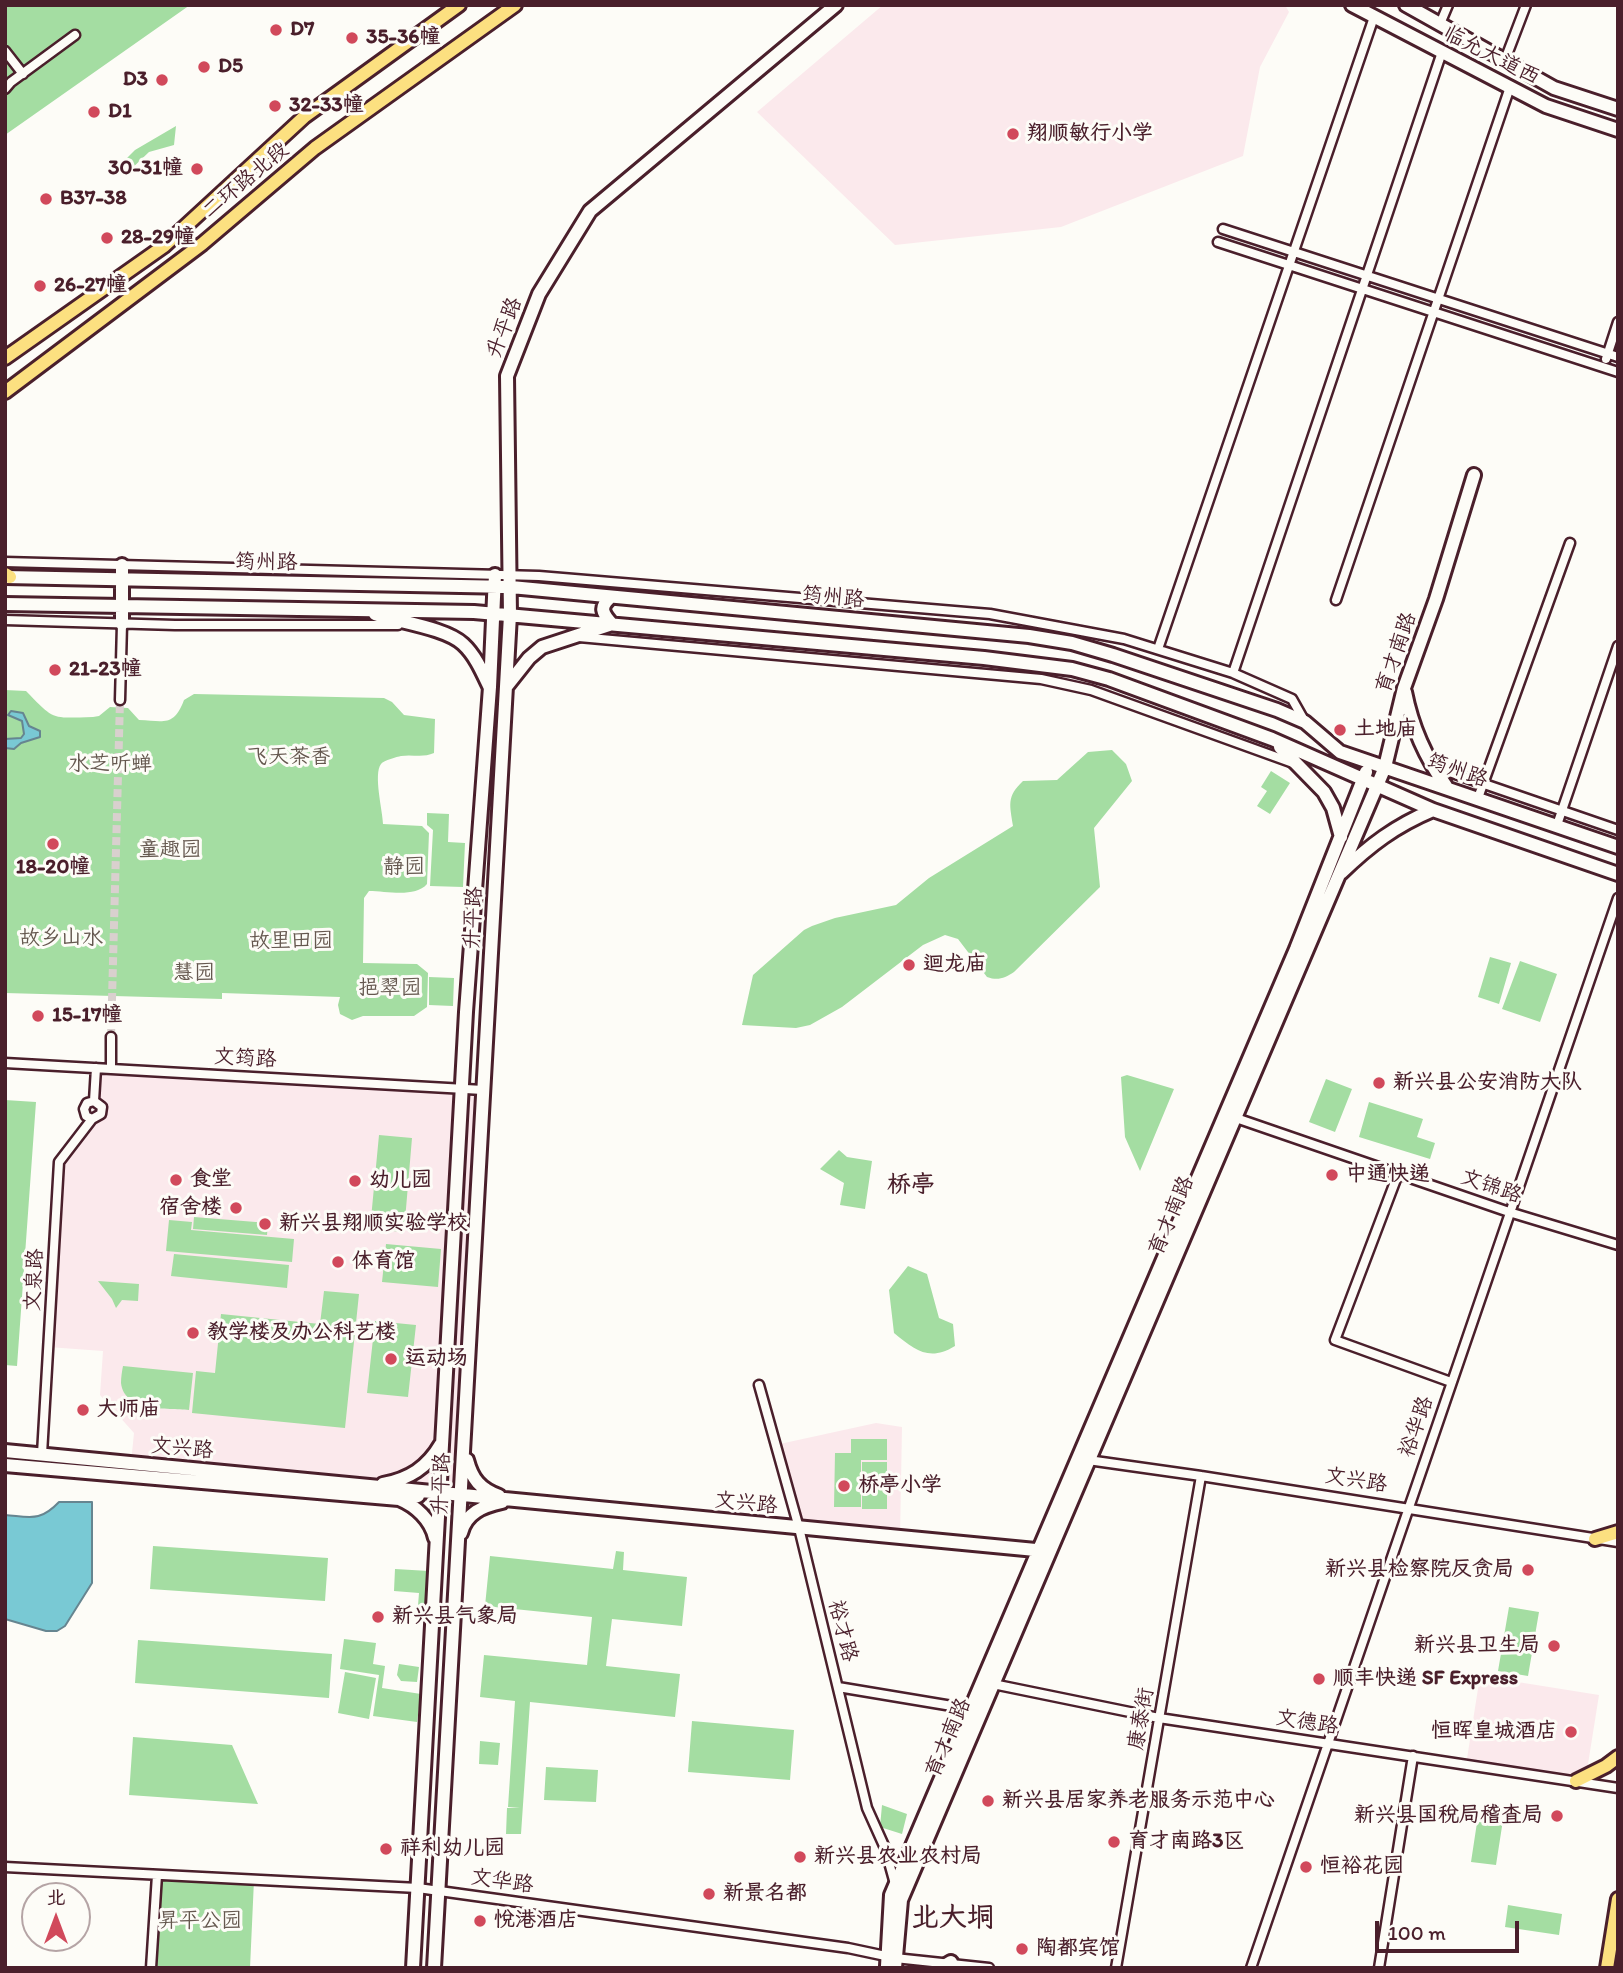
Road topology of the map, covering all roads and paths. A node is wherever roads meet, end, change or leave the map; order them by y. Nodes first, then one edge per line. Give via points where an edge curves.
1 (459, 5) edge
2 (515, 5) edge
3 (836, 5) edge
4 (1352, 5) edge
5 (1406, 5) edge
6 (1448, 5) edge
7 (1526, 5) edge
8 (1374, 16) junction
9 (1440, 24) junction
10 (75, 35) dead end
11 (5, 51) edge
12 (1442, 52) junction
13 (1505, 60) junction
14 (23, 74) junction
15 (1510, 87) junction
16 (5, 89) edge
17 (1618, 109) edge
18 (1618, 130) edge
19 (1223, 229) dead end
20 (1218, 242) dead end
21 (1294, 252) junction
22 (1289, 265) junction
23 (1367, 276) junction
24 (1362, 289) junction
25 (1438, 299) junction
26 (1434, 312) junction
27 (66, 316) junction
28 (1618, 322) edge
29 (83, 335) junction
30 (1608, 354) junction
31 (1618, 357) edge
32 (5, 358) edge
33 (1604, 367) junction
34 (1617, 369) edge
35 (5, 392) edge
36 (1474, 475) dead end
37 (1570, 543) dead end
38 (5, 562) edge
39 (122, 565) junction
40 (7, 576) edge
41 (122, 579) junction
42 (495, 581) junction
43 (511, 581) junction
44 (611, 597) junction
45 (1336, 600) dead end
46 (5, 604) edge
47 (121, 607) junction
48 (362, 610) junction
49 (494, 614) junction
50 (510, 615) junction
51 (5, 620) edge
52 (121, 624) junction
53 (612, 624) junction
54 (408, 625) junction
55 (576, 636) junction
56 (1618, 646) edge
57 (1158, 649) junction
58 (1233, 673) junction
59 (490, 687) junction
60 (506, 688) junction
61 (1404, 688) junction
62 (120, 701) tunnel mouth
63 (1306, 722) junction
64 (1272, 739) junction
65 (1370, 762) junction
66 (1431, 765) junction
67 (1300, 766) junction
68 (1385, 767) junction
69 (1363, 779) junction
70 (1483, 783) junction
71 (1377, 786) junction
72 (1447, 787) junction
73 (1478, 798) junction
74 (1433, 810) junction
75 (1562, 811) junction
76 (1556, 825) junction
77 (1618, 830) edge
78 (1341, 837) junction
79 (1618, 847) edge
80 (1618, 874) edge
81 (1336, 878) junction
82 (1618, 898) edge
83 (111, 1037) tunnel mouth
84 (5, 1063) edge
85 (96, 1068) junction
86 (111, 1068) junction
87 (462, 1088) junction
88 (483, 1090) junction
89 (93, 1101) junction
90 (1236, 1118) junction
91 (93, 1119) junction
92 (1398, 1174) junction
93 (1509, 1212) junction
94 (1618, 1245) edge
95 (1451, 1382) junction
96 (759, 1385) dead end
97 (442, 1441) junction
98 (463, 1447) junction
99 (5, 1451) edge
100 (42, 1454) junction
101 (1088, 1461) junction
102 (5, 1465) edge
103 (143, 1471) junction
104 (1201, 1476) junction
105 (370, 1486) junction
106 (440, 1493) junction
107 (460, 1495) junction
108 (399, 1499) junction
109 (509, 1500) junction
110 (1407, 1509) junction
111 (799, 1528) junction
112 (1618, 1532) edge
113 (1595, 1539) junction
114 (1618, 1542) edge
115 (437, 1543) junction
116 (457, 1549) junction
117 (1044, 1551) junction
118 (993, 1684) junction
119 (838, 1687) junction
120 (970, 1709) junction
121 (1159, 1718) junction
122 (1327, 1743) junction
123 (1413, 1756) junction
124 (1618, 1757) edge
125 (1576, 1781) junction
126 (1618, 1788) edge
127 (5, 1867) edge
128 (157, 1875) junction
129 (895, 1884) junction
130 (418, 1888) junction
131 (438, 1891) junction
132 (1618, 1899) edge
133 (891, 1963) edge
134 (946, 1965) edge
135 (151, 1968) edge
136 (413, 1968) edge
137 (434, 1968) edge
138 (989, 1968) edge
139 (1116, 1968) edge
140 (1251, 1968) edge
141 (1379, 1968) edge
142 (1607, 1968) edge

1 - 27 main road, 二环路北段 via 304,117 164,246
2 - 29 main road, 二环路北段 via 315,148 202,244
3 - 43 street, 升平路 via 590,211 539,294 507,376
4 - 8 street, 临允大道西
5 - 9 street, 临允大道西
6 - 9 street
7 - 13 street
8 - 12 street, 临允大道西
8 - 21 street
9 - 13 street, 临允大道西
10 - 14 street
11 - 14 street
12 - 15 street, 临允大道西
12 - 23 street
13 - 17 street, 临允大道西 via 1555,88
14 - 16 street
15 - 18 street, 临允大道西 via 1546,106
15 - 25 street
19 - 21 street
20 - 22 street
21 - 22 street
21 - 23 street
22 - 24 street
22 - 57 street
23 - 24 street
23 - 25 street
24 - 26 street
24 - 58 street
25 - 26 street
25 - 30 street
26 - 33 street
26 - 45 street
27 - 29 main road
27 - 32 main road, 二环路北段
28 - 30 street
29 - 35 main road, 二环路北段
30 - 31 street
30 - 33 street
33 - 34 street
36 - 61 street, 育才南路
37 - 70 street
38 - 39 street
39 - 41 street
39 - 42 street
40 - 41 street, 筠州路
41 - 42 street, 筠州路
41 - 47 street
42 - 43 street, 筠州路
42 - 49 street, 升平路
43 - 44 street, 筠州路
43 - 50 street, 升平路
43 - 57 street via 605,581 990,614
44 - 53 street via 602,608
44 - 63 street, 筠州路 via 1072,643
46 - 47 street, 筠州路
47 - 48 street, 筠州路
47 - 52 street
48 - 49 street, 筠州路
48 - 54 street
49 - 50 street, 筠州路
49 - 59 street, 升平路
50 - 53 street, 筠州路
50 - 60 street, 升平路
51 - 52 street
52 - 54 street
52 - 62 street
53 - 55 street
53 - 64 street, 筠州路 via 1072,669
54 - 59 street via 450,635 464,644
55 - 60 street via 542,647
55 - 67 street via 1041,679 1091,690
56 - 75 street
57 - 58 street
58 - 63 street via 1292,699
59 - 87 street, 升平路
60 - 88 street, 升平路
61 - 66 street via 1411,724
61 - 68 street, 育才南路
63 - 65 street, 筠州路 via 1340,752
64 - 67 street
64 - 69 street, 筠州路
65 - 68 street, 筠州路
65 - 69 street, 育才南路
66 - 70 street
66 - 72 street
67 - 78 street via 1324,792
68 - 71 street, 育才南路
68 - 72 street, 筠州路
69 - 71 street, 筠州路
69 - 78 street, 育才南路
70 - 73 street
70 - 75 street
71 - 74 street, 筠州路
71 - 81 street, 育才南路
72 - 73 street, 筠州路
72 - 74 street via 1430,794
73 - 76 street, 筠州路
74 - 80 street, 筠州路
74 - 81 street via 1371,844
75 - 76 street
75 - 77 street
76 - 79 street, 筠州路
78 - 117 street, 育才南路
81 - 90 street, 育才南路
82 - 93 street, 裕华路
83 - 86 street
84 - 85 street, 文筠路
85 - 86 street, 文筠路
85 - 89 street
86 - 87 street, 文筠路
87 - 88 street, 文筠路
87 - 97 street, 升平路
88 - 98 street, 升平路
89 - 91 street via 84,1109
89 - 91 street via 103,1111
90 - 92 street, 文锦路
90 - 101 street, 育才南路
91 - 100 street, 文泉路 via 59,1162
92 - 93 street, 文锦路
92 - 95 street via 1335,1340
93 - 94 street, 文锦路
93 - 95 street, 裕华路
95 - 110 street, 裕华路
96 - 111 street, 裕才路
97 - 105 street via 423,1469
97 - 106 street, 升平路
98 - 107 street, 升平路
98 - 109 street via 470,1475 479,1486
99 - 100 street, 文兴路
100 - 103 street, 文兴路
101 - 104 street, 文兴路
101 - 117 street, 育才南路
102 - 103 street, 文兴路
103 - 105 street, 文兴路
103 - 108 street, 文兴路
104 - 110 street, 文兴路
104 - 121 street, 康泰街
105 - 106 street, 文兴路
106 - 107 street, 文兴路
106 - 108 street, 文兴路
106 - 115 street, 升平路
107 - 109 street, 文兴路
107 - 116 street, 升平路
108 - 115 street via 424,1516
109 - 111 street, 文兴路
109 - 116 street via 479,1509 470,1517
110 - 113 street, 文兴路
110 - 122 street, 裕华路
111 - 117 street, 文兴路
111 - 119 street, 裕才路
112 - 113 main road
113 - 114 street, 文兴路
115 - 130 street, 升平路
116 - 131 street, 升平路
117 - 118 street, 育才南路
117 - 120 street, 育才南路
118 - 121 street, 文德路
118 - 133 street, 育才南路 via 901,1900
119 - 120 street
119 - 129 street, 裕才路 via 867,1808
120 - 129 street, 育才南路
121 - 122 street, 文德路
121 - 139 street, 康泰街
122 - 123 street, 文德路
122 - 140 street, 裕华路
123 - 125 street, 文德路
123 - 141 street
124 - 125 main road
125 - 126 street, 文德路
127 - 128 street, 文华路
128 - 130 street, 文华路
128 - 135 street
129 - 133 street, 育才南路
130 - 131 street, 文华路
130 - 136 street, 升平路
131 - 133 street, 文华路 via 835,1946
131 - 137 street, 升平路
132 - 142 main road
133 - 134 street, 文华路
134 - 138 street, 文华路

